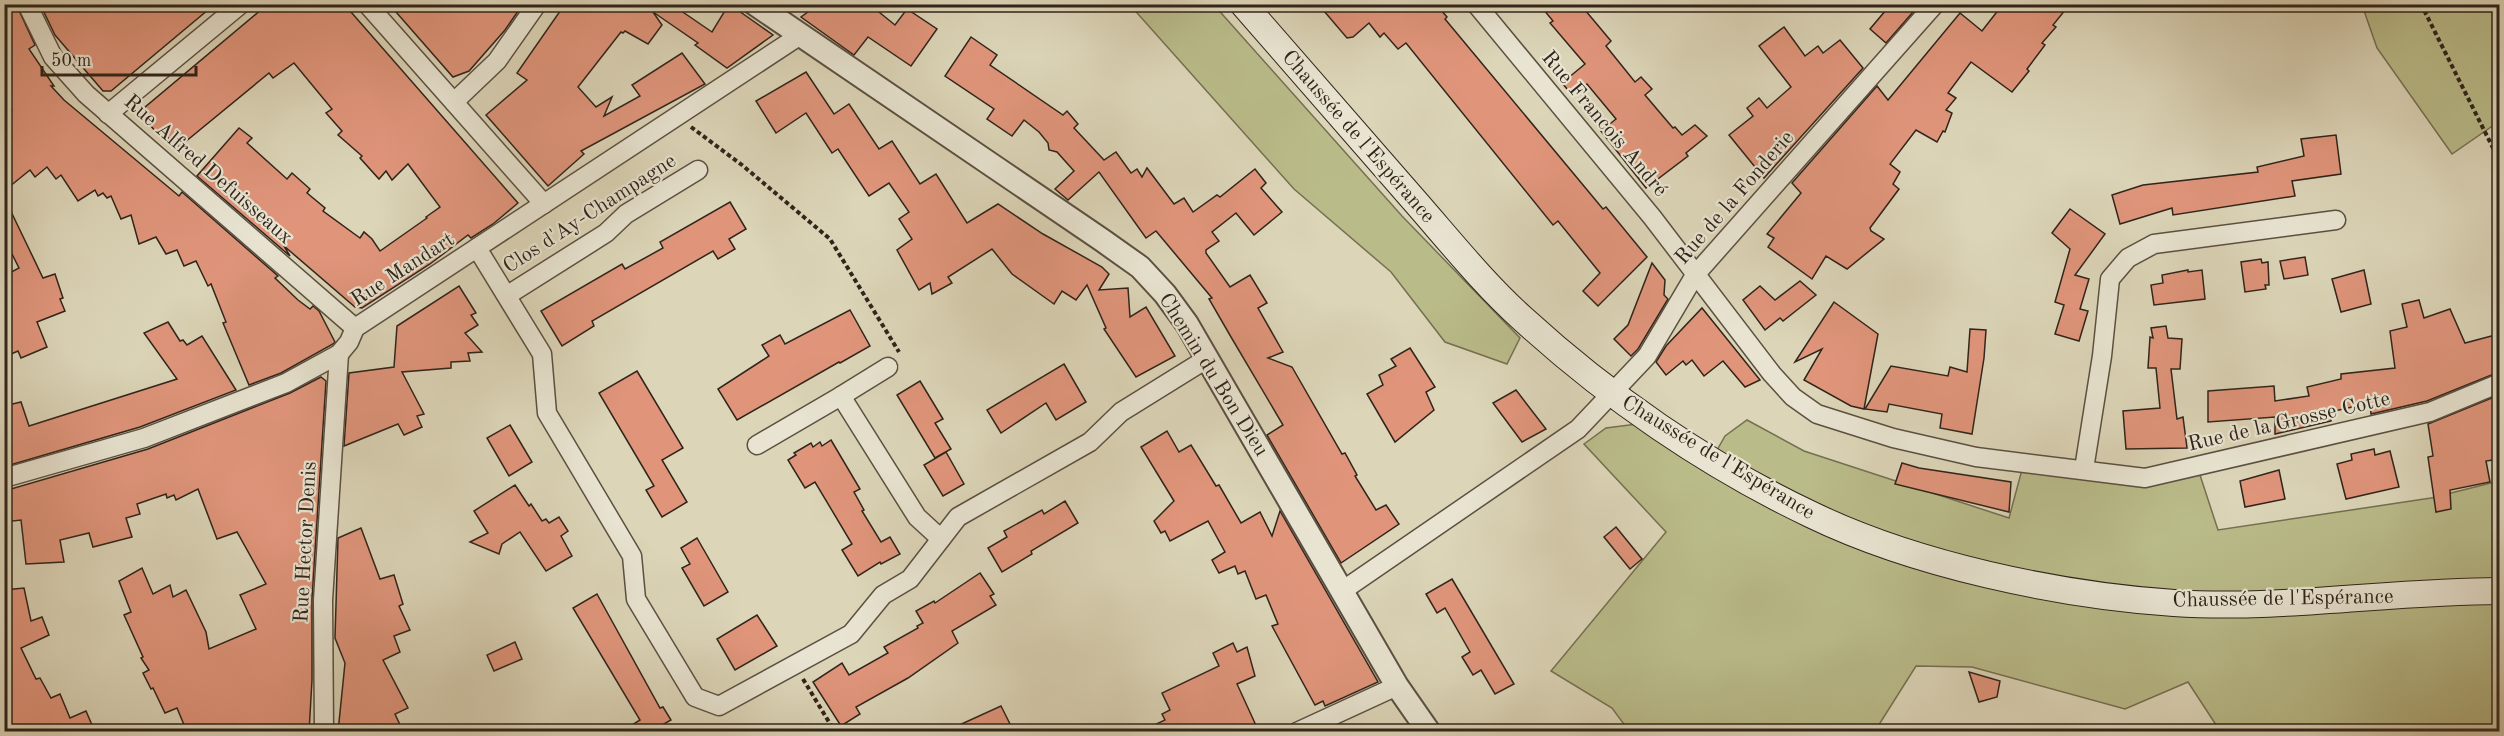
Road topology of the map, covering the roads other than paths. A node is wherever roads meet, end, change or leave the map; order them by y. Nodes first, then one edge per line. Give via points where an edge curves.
1 (27, 4) edge
2 (241, 4) edge
3 (367, 4) edge
4 (537, 4) edge
5 (755, 4) edge
6 (1243, 4) edge
7 (1476, 4) edge
8 (1935, 4) edge
9 (799, 36) junction
10 (454, 102) junction
11 (108, 114) junction
12 (698, 170) dead end
13 (544, 204) junction
14 (2336, 220) dead end
15 (477, 248) junction
16 (1695, 275) junction
17 (508, 295) junction
18 (355, 328) junction
19 (339, 354) junction
20 (1208, 358) junction
21 (888, 367) road end
22 (2499, 383) edge
23 (1611, 394) junction
24 (841, 396) junction
25 (757, 445) dead end
26 (2084, 469) junction
27 (4, 478) edge
28 (941, 539) junction
29 (1341, 591) junction
30 (2498, 591) edge
31 (1397, 686) junction
32 (324, 732) edge
33 (1297, 732) edge
34 (1429, 732) edge

1 - 11 street, Rue Alfred Defuisseaux via 69,78
2 - 11 street
3 - 10 street
4 - 10 street via 496,61
5 - 9 street, Chemin du Bon Dieu
6 - 23 main road, Chaussée de l'Espérance via 1477,272 1521,317
7 - 16 street, Rue Francois André via 1652,217
8 - 16 street, Rue de la Fonderie
9 - 13 street, Rue Mandart
9 - 20 street, Chemin du Bon Dieu via 1140,267 1165,294
10 - 13 street
11 - 18 street, Rue Alfred Defuisseaux
12 - 17 street, Clos d'Ay-Champagne
13 - 15 street, Rue Mandart
14 - 26 street via 2154,244 2128,258 2110,279
15 - 17 street, Clos d'Ay-Champagne
15 - 18 street, Rue Mandart
16 - 23 street, Rue de la Fonderie via 1647,356
16 - 26 street, Rue de la Grosse Cotte via 1772,374 1793,397 1817,414 1934,449
17 - 28 street, Clos d'Ay-Champagne via 542,354 547,413 632,556 636,599 695,697 719,706 851,634 883,595 910,579
18 - 19 street, Rue Mandart
19 - 27 street, Rue Mandart via 286,383 144,438
19 - 32 street, Rue Hector Denis via 323,600
20 - 28 street, Clos d'Ay-Champagne via 1121,412 1089,442 958,517
20 - 29 street, Chemin du Bon Dieu
21 - 24 street
22 - 26 street, Rue de la Grosse Cotte via 2430,412 2145,478
23 - 29 street, Rue de la Fonderie via 1578,429
23 - 30 main road, Chaussée de l'Espérance via 1712,459 1810,515 1879,543 1967,569 2080,593 2178,603 2273,603
24 - 25 street
24 - 28 street via 917,517
29 - 31 street, Chemin du Bon Dieu
31 - 33 street
31 - 34 street, Chemin du Bon Dieu

